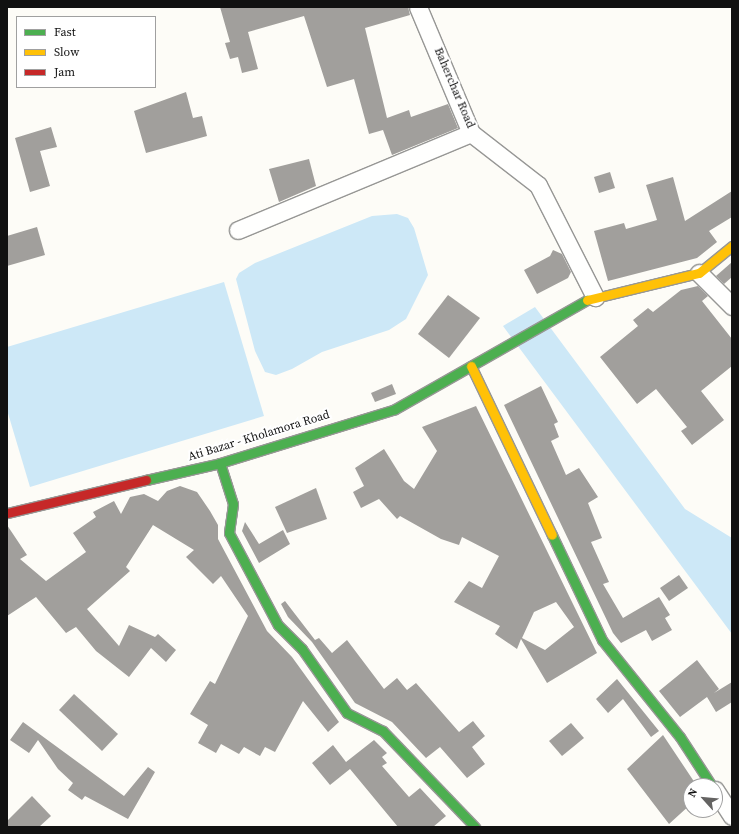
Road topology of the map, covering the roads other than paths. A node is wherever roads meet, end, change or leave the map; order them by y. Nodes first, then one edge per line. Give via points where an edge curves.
1 (418, 7) edge
2 (471, 132) junction
3 (238, 230) dead end
4 (732, 246) edge
5 (699, 273) junction
6 (595, 297) junction
7 (732, 306) edge
8 (471, 366) junction
9 (220, 463) junction
10 (7, 513) edge
11 (707, 778) edge
12 (723, 802) edge
13 (732, 816) edge
14 (475, 827) edge

1 - 2 street, Baherchar Road
2 - 3 street
2 - 6 street, Baherchar Road via 538,186
4 - 5 street
5 - 6 street
5 - 7 street
6 - 8 street, Ati Bazar - Kholamora Road via 567,309
8 - 9 street, Ati Bazar - Kholamora Road via 395,409
8 - 11 street via 602,640 680,737
9 - 10 street, Ati Bazar - Kholamora Road
9 - 14 street via 233,504 229,533 278,625 302,648 347,713 382,731
12 - 13 street

